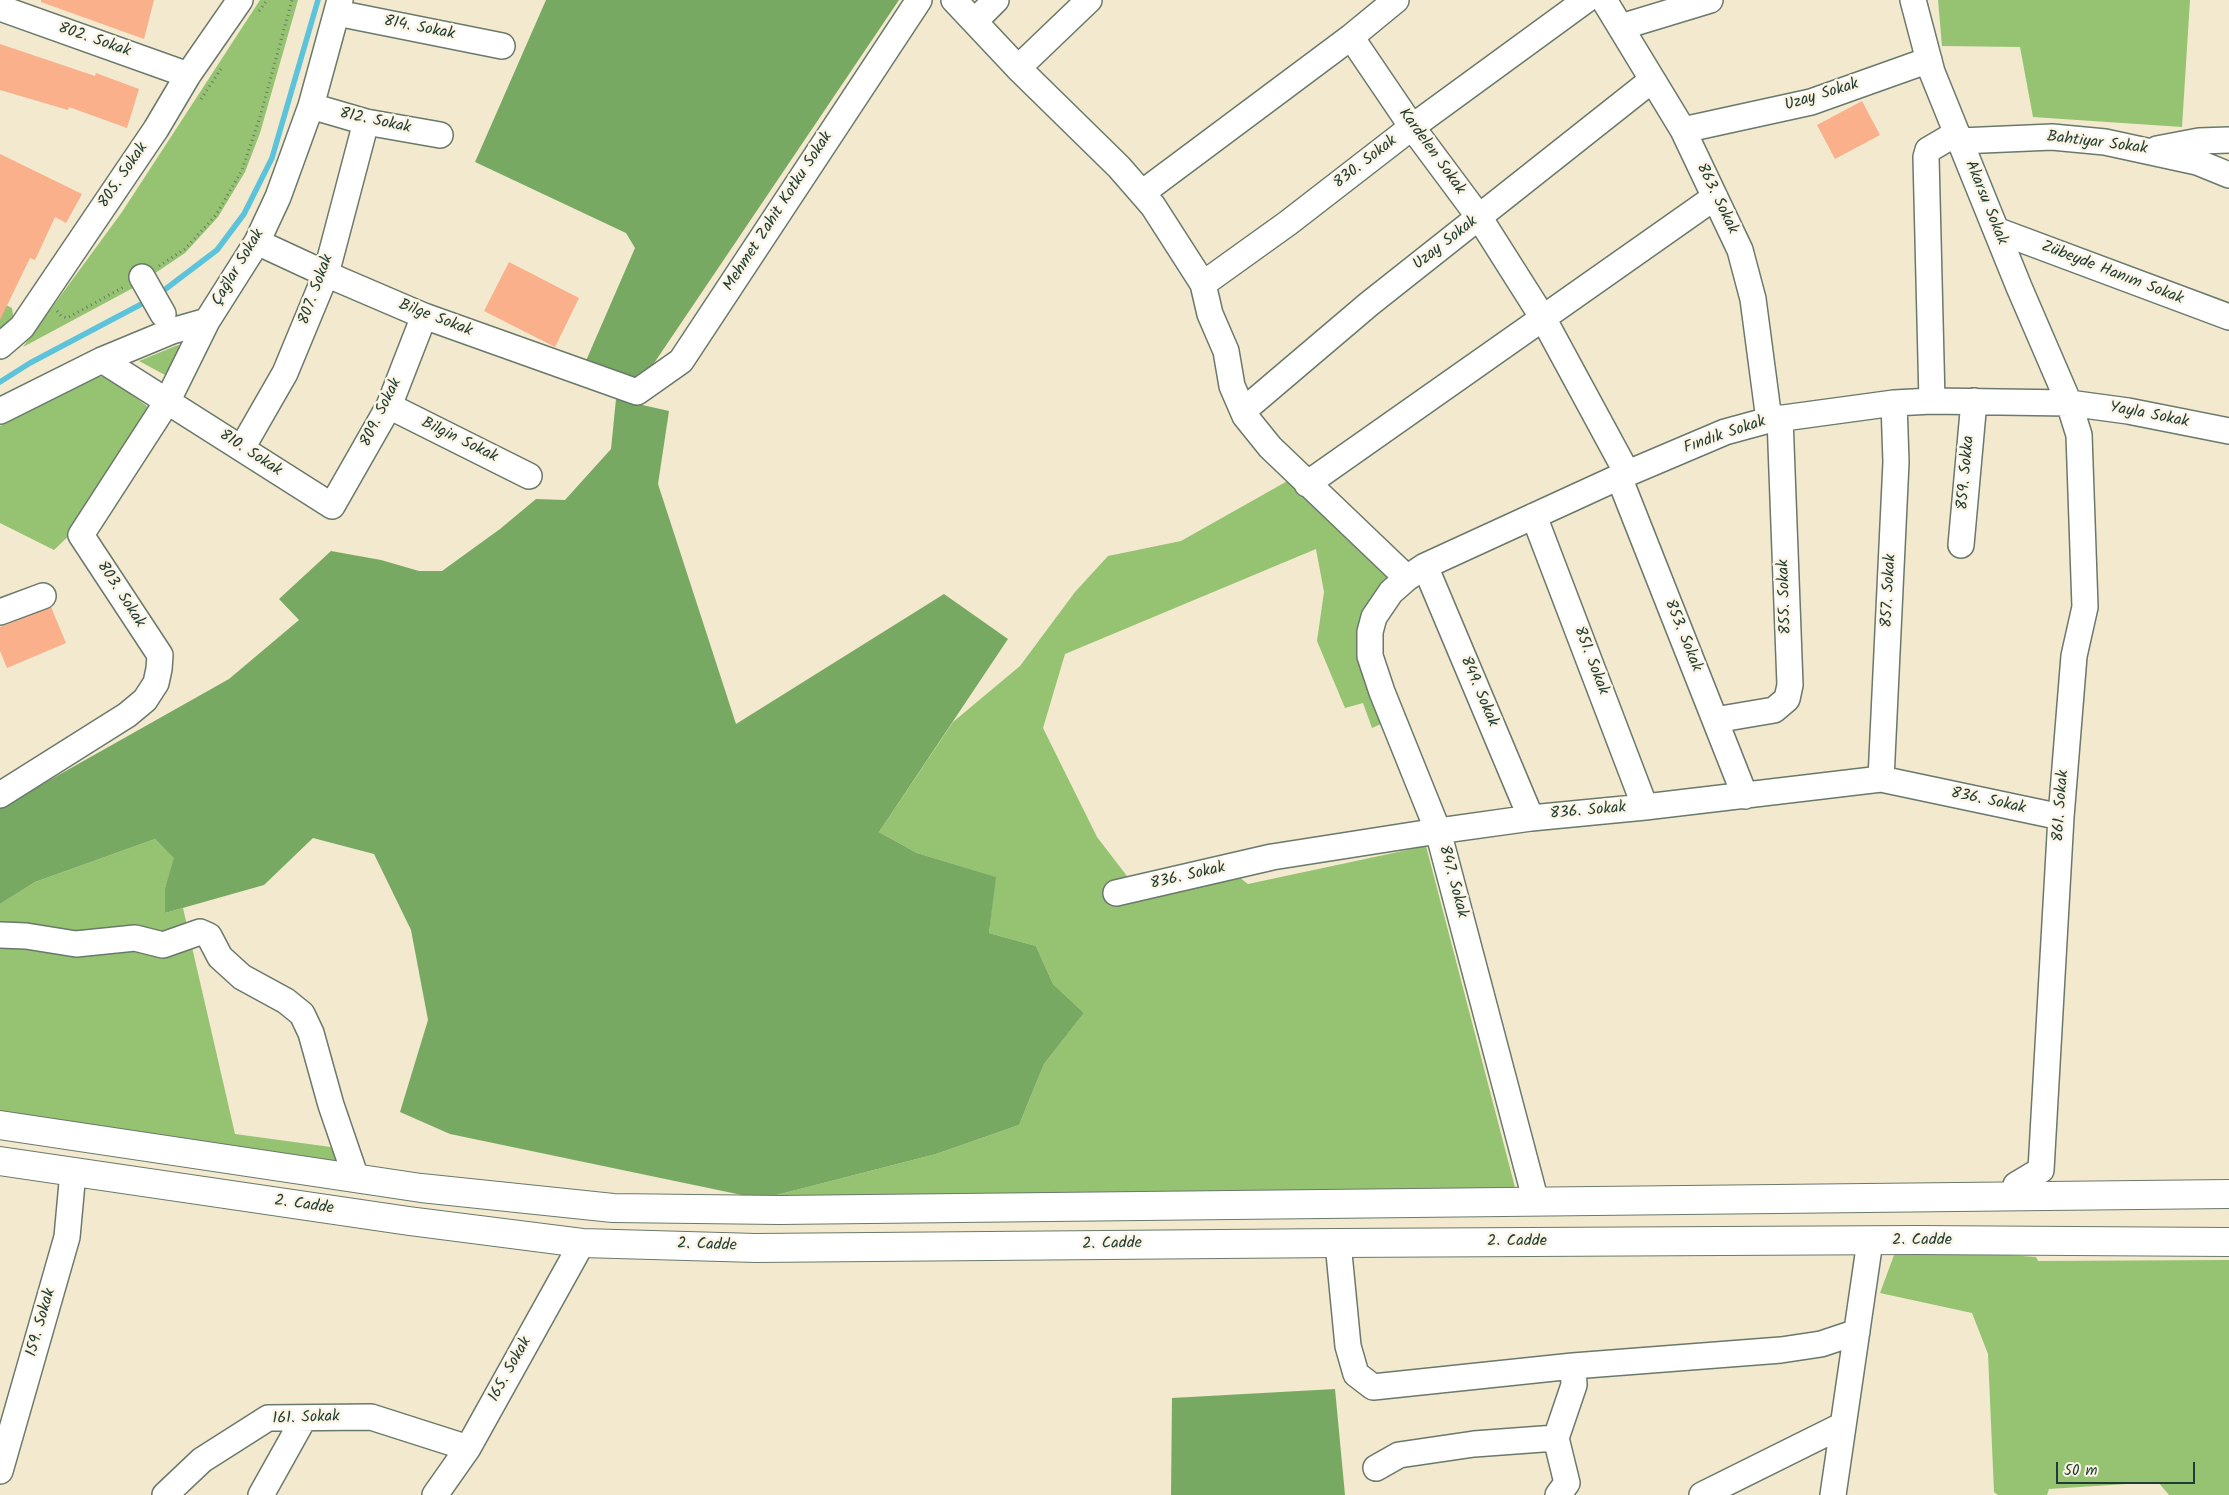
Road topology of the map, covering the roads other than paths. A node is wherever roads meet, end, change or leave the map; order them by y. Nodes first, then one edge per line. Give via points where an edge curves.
1 (240, 0) edge
2 (919, 0) edge
3 (954, 0) edge
4 (996, 0) edge
5 (1089, 0) edge
6 (1396, 0) edge
7 (1586, 0) edge
8 (1604, 0) edge
9 (1710, 0) edge
10 (1914, 0) edge
11 (338, 6) edge
12 (0, 8) edge
13 (975, 21) junction
14 (1621, 27) junction
15 (1351, 37) junction
16 (502, 46) dead end
17 (1929, 60) junction
18 (1018, 68) junction
19 (188, 75) junction
20 (1652, 80) junction
21 (311, 106) junction
22 (366, 122) junction
23 (1412, 127) junction
24 (1683, 130) junction
25 (440, 135) dead end
26 (1958, 137) junction
27 (2229, 140) edge
28 (2151, 151) junction
29 (2229, 175) edge
30 (1142, 193) junction
31 (1715, 197) junction
32 (1479, 217) junction
33 (1996, 230) junction
34 (257, 242) junction
35 (326, 274) junction
36 (142, 277) road end
37 (1203, 284) junction
38 (163, 314) dead end
39 (424, 316) junction
40 (2229, 317) edge
41 (1543, 318) junction
42 (207, 321) junction
43 (0, 346) edge
44 (102, 360) junction
45 (617, 386) joint
46 (1932, 401) junction
47 (1974, 401) junction
48 (167, 402) junction
49 (1894, 403) junction
50 (2069, 403) junction
51 (389, 406) junction
52 (0, 410) edge
53 (1243, 411) junction
54 (1774, 419) junction
55 (2229, 432) edge
56 (242, 448) junction
57 (1623, 475) junction
58 (529, 476) dead end
59 (1307, 484) junction
60 (332, 506) joint
61 (1534, 516) junction
62 (1961, 545) dead end
63 (1416, 572) junction
64 (43, 596) dead end
65 (0, 612) edge
66 (1715, 720) junction
67 (1881, 779) junction
68 (0, 795) edge
69 (1745, 796) junction
70 (1645, 807) junction
71 (2061, 817) junction
72 (1531, 818) junction
73 (1438, 831) junction
74 (1116, 893) dead end
75 (0, 935) edge
76 (0, 1125) edge
77 (0, 1161) edge
78 (73, 1172) junction
79 (356, 1178) junction
80 (2229, 1194) edge
81 (2014, 1197) junction
82 (1536, 1202) junction
83 (1870, 1241) junction
84 (1338, 1242) junction
85 (2229, 1242) edge
86 (582, 1243) junction
87 (1857, 1332) junction
88 (1573, 1366) junction
89 (304, 1418) junction
90 (1843, 1425) junction
91 (1556, 1438) junction
92 (468, 1448) junction
93 (1376, 1468) dead end
94 (0, 1472) edge
95 (165, 1495) edge
96 (261, 1495) edge
97 (435, 1495) edge
98 (1558, 1495) edge
99 (1702, 1495) edge
100 (1833, 1495) edge

1 - 19 street, 805. Sokak
2 - 45 street, Mehmet Zahit Kotku Sokak via 681,361 637,392
3 - 13 street
4 - 13 street
5 - 18 street
6 - 15 street
7 - 23 street, 830. Sokak
8 - 14 street, 863. Sokak
9 - 14 street
10 - 17 street, Akarsu Sokak
11 - 16 street, 814. Sokak
11 - 21 street, Çağlar Sokak
12 - 19 street, 802. Sokak
13 - 18 street
14 - 20 street, 863. Sokak
15 - 23 street, Kardelen Sokak
15 - 30 street
17 - 24 street, Uzay Sokak via 1811,102
17 - 26 street, Akarsu Sokak
18 - 30 street
19 - 43 street, 805. Sokak via 156,129 22,327
20 - 24 street, 863. Sokak
20 - 32 street, Uzay Sokak
21 - 22 street, 812. Sokak
21 - 34 street, Çağlar Sokak via 278,197
22 - 25 street, 812. Sokak
22 - 35 street, 807. Sokak
23 - 32 street, Kardelen Sokak
23 - 37 street, 830. Sokak
24 - 31 street, 863. Sokak
26 - 28 street, Bahtiyar Sokak via 2052,137
26 - 33 street, Akarsu Sokak
26 - 46 street via 1928,150 1926,157
27 - 28 street via 2199,141
28 - 29 street, Bahtiyar Sokak via 2197,162
30 - 37 street
31 - 41 street
31 - 54 street, 863. Sokak via 1740,250 1753,299
32 - 41 street, Kardelen Sokak
32 - 53 street, Uzay Sokak via 1369,304
33 - 40 street, Zübeyde Hanım Sokak
33 - 50 street, Akarsu Sokak
34 - 35 street, Bilge Sokak
34 - 42 street, Çağlar Sokak
35 - 39 street, Bilge Sokak
35 - 56 street, 807. Sokak via 285,372
36 - 38 street
37 - 53 street via 1210,314 1226,351 1232,386
39 - 45 street, Bilge Sokak
39 - 51 street, 809. Sokak
41 - 57 street, Kardelen Sokak
41 - 59 street
42 - 44 street, Çağlar Sokak
42 - 48 street
44 - 48 street, 810. Sokak
44 - 52 street, Çağlar Sokak
46 - 47 street, Fındık Sokak
46 - 49 street, Fındık Sokak
47 - 50 street, Fındık Sokak
47 - 62 street, 859. Sokka
48 - 56 street, 810. Sokak
48 - 68 street, 803. Sokak via 81,535 160,654 156,683 145,700 127,715
49 - 54 street, Fındık Sokak
49 - 67 street, 857. Sokak via 1896,462
50 - 55 street, Yayla Sokak via 2128,411
50 - 71 street, 861. Sokak via 2079,435 2086,607 2074,656
51 - 58 street, Bilgin Sokak
51 - 60 street, 809. Sokak
53 - 59 street via 1270,447
54 - 57 street, Fındık Sokak via 1725,432
54 - 66 street, 855. Sokak via 1790,685 1787,699 1774,710
56 - 60 street, 810. Sokak
57 - 61 street, Fındık Sokak
57 - 66 street, 853. Sokak
59 - 63 street
61 - 63 street, Fındık Sokak
61 - 70 street, 851. Sokak
63 - 72 street, 849. Sokak
63 - 73 street, 847. Sokak via 1391,592 1374,617 1370,656
64 - 65 street
66 - 69 street, 853. Sokak
67 - 69 street, 836. Sokak
67 - 71 street, 836. Sokak
69 - 70 street, 836. Sokak
70 - 72 street, 836. Sokak
71 - 81 street, 861. Sokak via 2042,1170 2016,1185
72 - 73 street, 836. Sokak
73 - 74 street, 836. Sokak via 1272,857
73 - 82 street, 847. Sokak
75 - 79 street via 76,944 135,938 163,945 200,932 209,936 220,957 242,977 286,1001 302,1014 312,1033 331,1105
76 - 79 main road
77 - 78 main road, 2. Cadde
78 - 86 main road, 2. Cadde via 399,1220
78 - 94 street, 159. Sokak via 67,1237
79 - 82 main road via 613,1208 779,1210
80 - 81 main road
81 - 82 main road
83 - 84 main road, 2. Cadde
83 - 85 main road, 2. Cadde
83 - 87 street
84 - 86 main road, 2. Cadde via 756,1248
84 - 88 street via 1348,1346 1356,1374 1373,1387
86 - 92 street, 165. Sokak
87 - 88 street via 1821,1344 1781,1350
87 - 90 street
88 - 91 street via 1574,1385
89 - 92 street, 161. Sokak via 371,1417
89 - 95 street, 161. Sokak via 268,1418 202,1460
89 - 96 street
90 - 99 street
90 - 100 street
91 - 93 street via 1399,1454
91 - 98 street via 1567,1483
92 - 97 street, 165. Sokak

